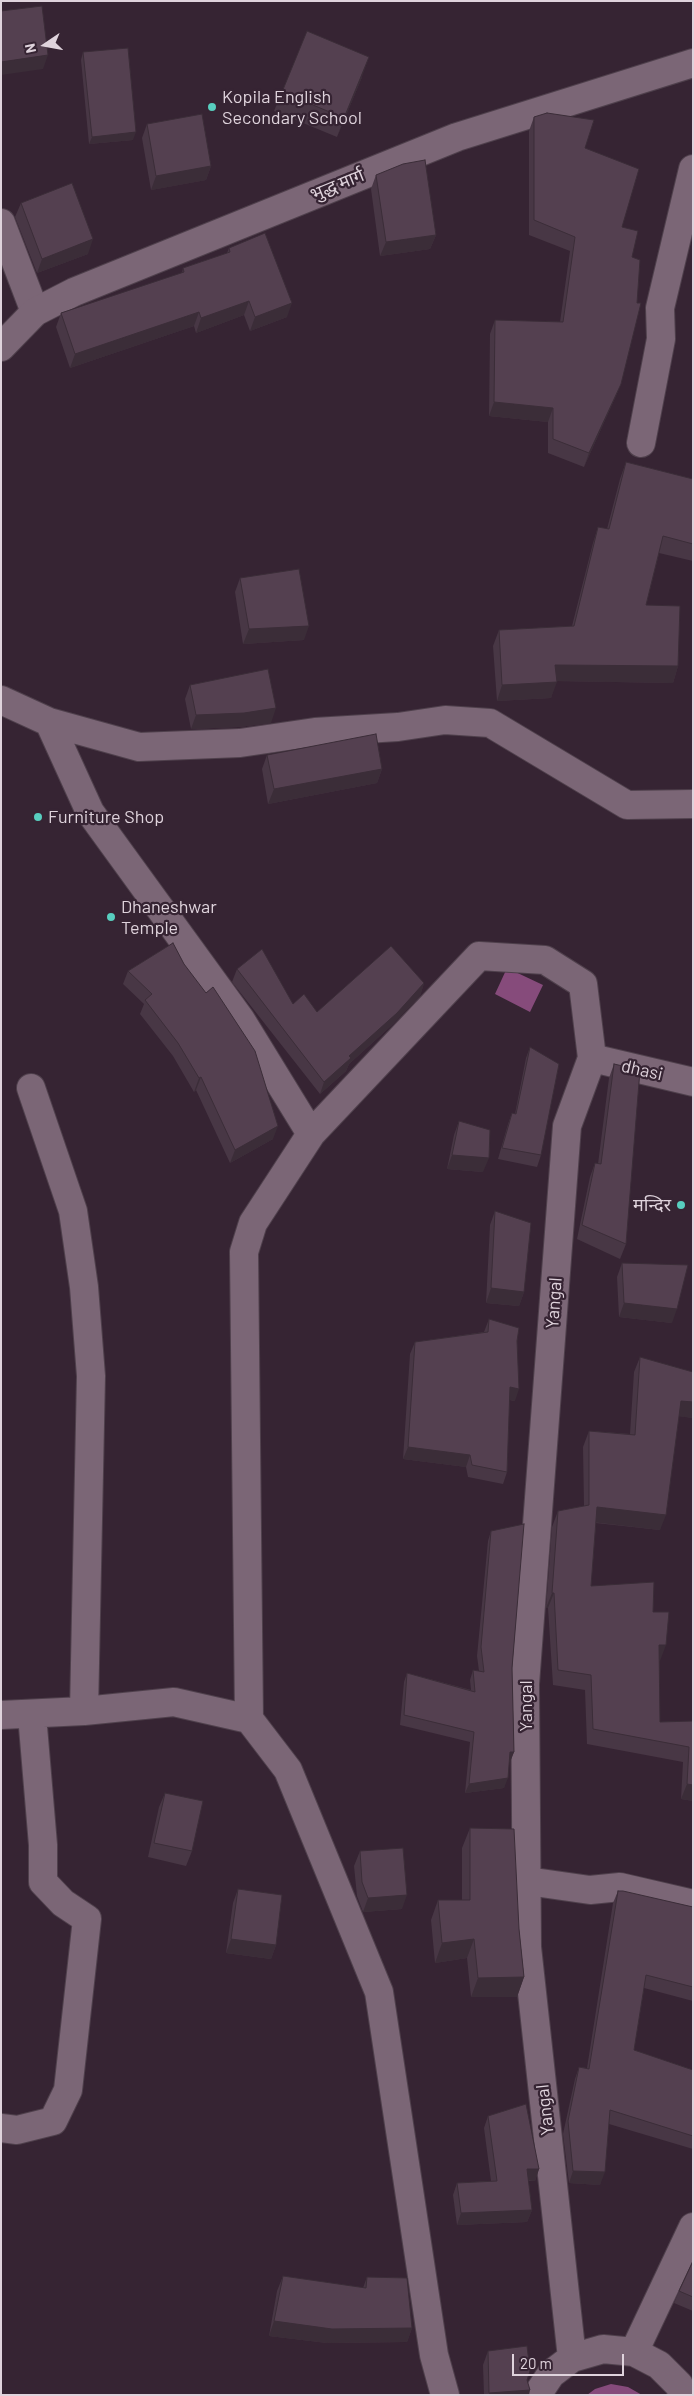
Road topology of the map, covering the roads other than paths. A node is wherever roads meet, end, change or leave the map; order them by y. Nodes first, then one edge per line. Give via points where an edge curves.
1 (693, 63) edge
2 (693, 169) edge
3 (1, 223) edge
4 (35, 312) junction
5 (1, 347) edge
6 (641, 442) dead end
7 (1, 700) edge
8 (49, 722) junction
9 (693, 804) edge
10 (592, 1058) junction
11 (693, 1082) edge
12 (32, 1088) dead end
13 (311, 1134) junction
14 (84, 1711) junction
15 (1, 1715) edge
16 (32, 1715) junction
17 (249, 1719) junction
18 (527, 1881) junction
19 (693, 1904) edge
20 (1, 2128) edge
21 (693, 2227) edge
22 (634, 2352) junction
23 (572, 2358) junction
24 (685, 2386) edge
25 (445, 2395) edge
26 (537, 2395) edge

1 - 4 street, भुद्ध मार्ग via 457,137 74,292
2 - 6 street via 660,308 661,339
3 - 4 street
4 - 5 street, भुद्ध मार्ग
7 - 8 street
8 - 9 street via 139,747 240,743 315,732 398,727 445,720 490,723 627,805
8 - 13 street via 90,812 241,1020
10 - 11 street, dhasi
10 - 13 street via 583,984 545,960 480,956
10 - 18 street, Yangal via 567,1126 525,1684
12 - 14 street via 73,1211 85,1296 91,1376
13 - 17 street via 254,1224 244,1252
14 - 16 street
14 - 17 street via 174,1702
15 - 16 street
16 - 20 street via 43,1882 64,1903 87,1919 68,2090 53,2121 17,2130
17 - 25 street via 288,1770 379,1992 434,2355
18 - 19 street via 590,1890 620,1887
18 - 23 street, Yangal via 527,1946
21 - 22 street
22 - 23 street via 603,2349
22 - 24 street via 659,2365
23 - 26 street via 551,2374

